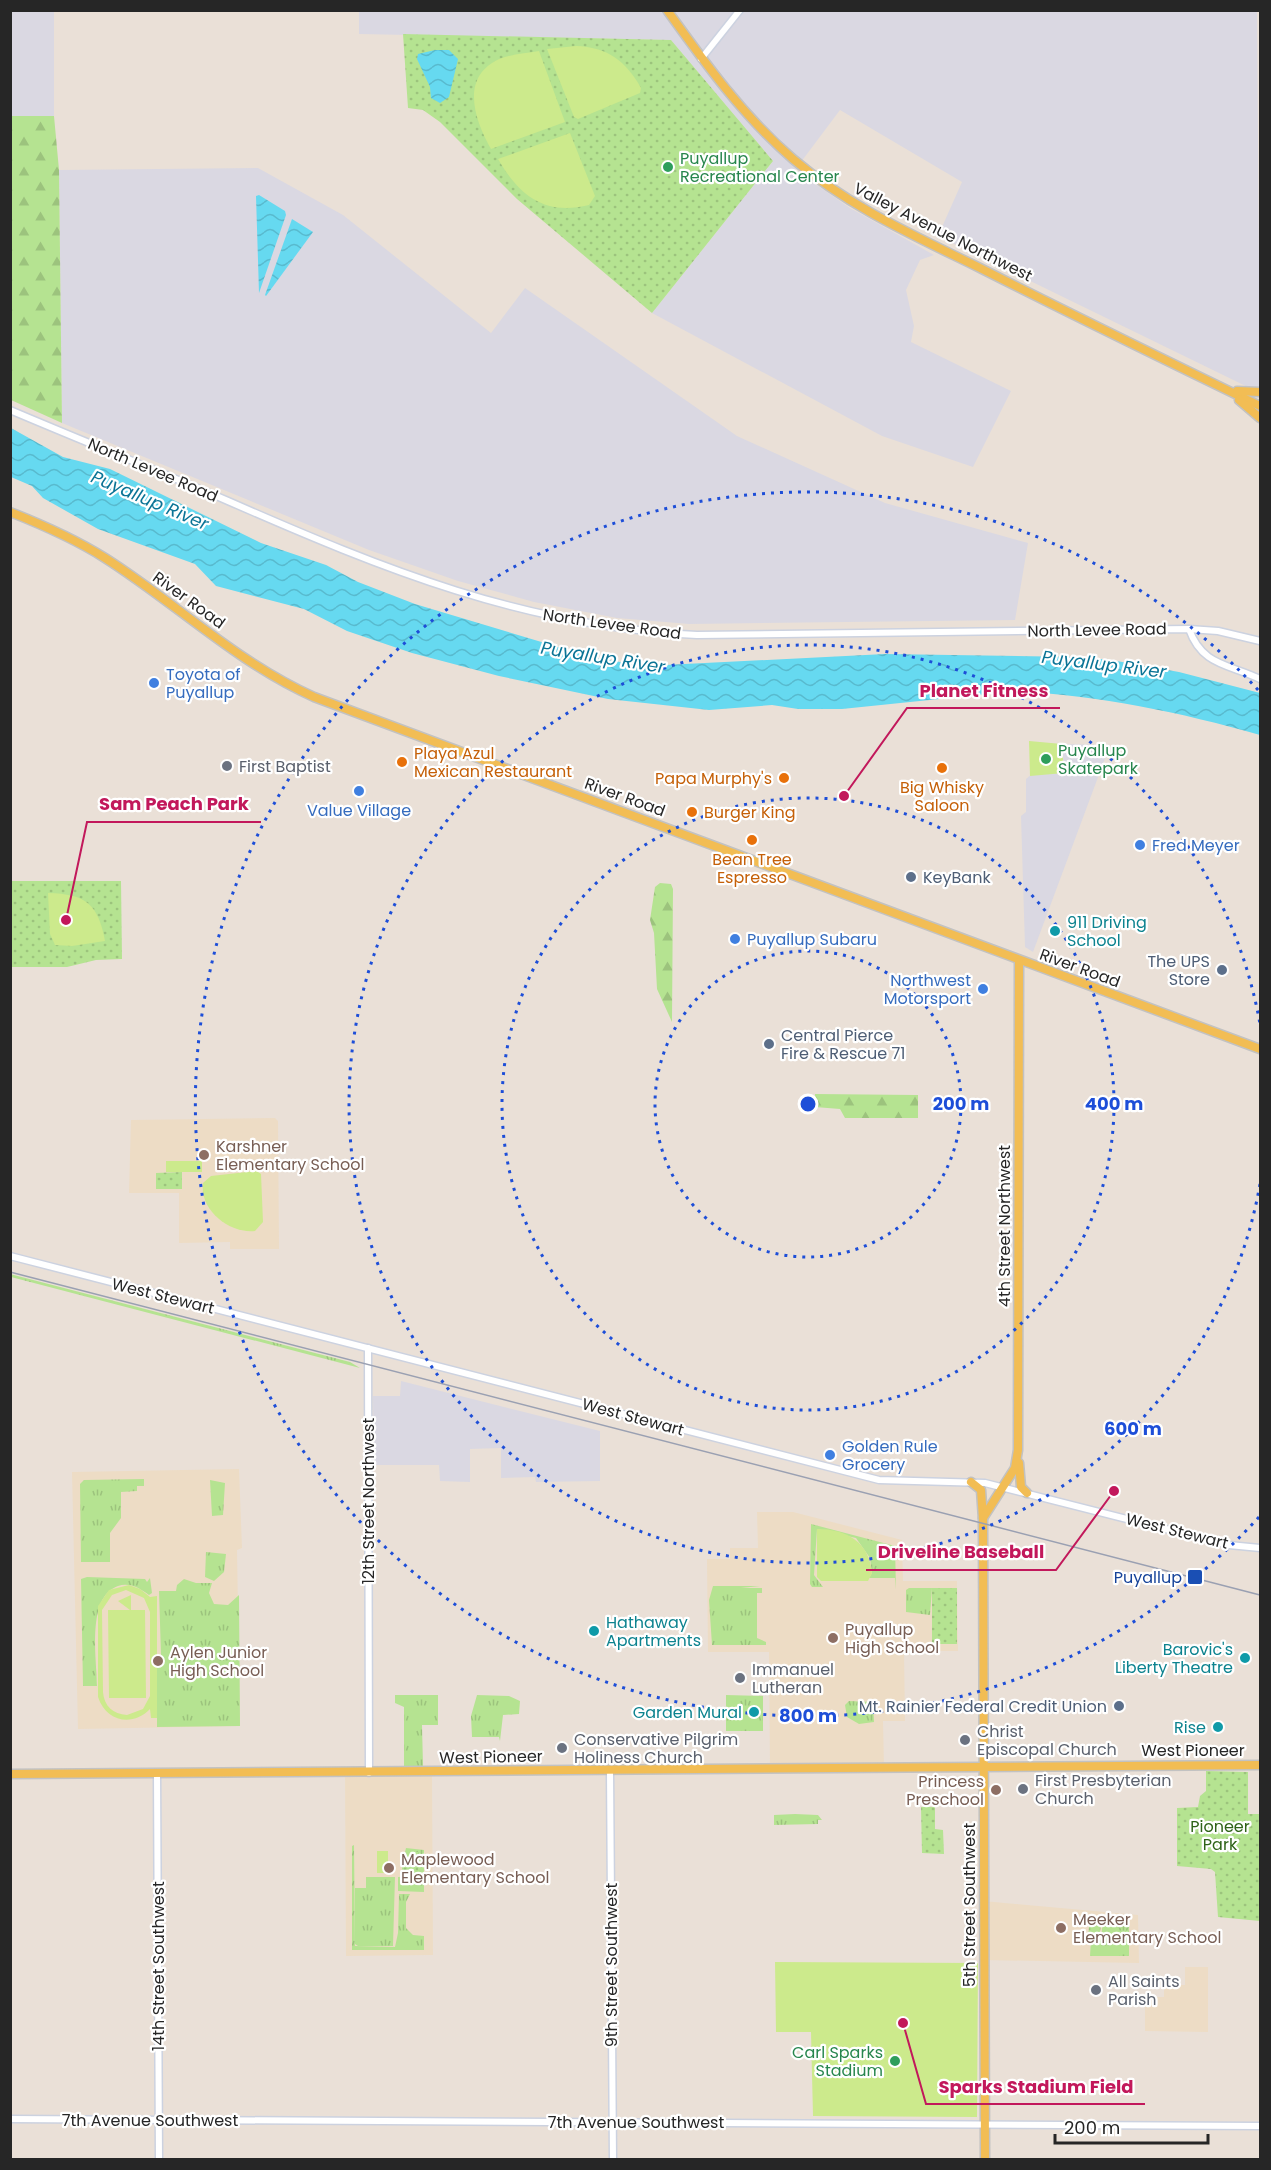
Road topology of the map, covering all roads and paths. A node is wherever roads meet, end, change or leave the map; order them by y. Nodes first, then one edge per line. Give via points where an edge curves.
1 (667, 10) edge
2 (740, 10) edge
3 (701, 59) junction
4 (1206, 380) junction
5 (1221, 387) junction
6 (1260, 392) edge
7 (1260, 406) edge
8 (10, 410) edge
9 (1260, 418) edge
10 (10, 512) edge
11 (1189, 629) junction
12 (1260, 640) edge
13 (1260, 679) edge
14 (1019, 962) junction
15 (1229, 1038) junction
16 (1260, 1042) edge
17 (1260, 1049) edge
18 (10, 1256) edge
19 (368, 1348) junction
20 (1018, 1450) junction
21 (971, 1482) junction
22 (1002, 1487) junction
23 (1027, 1493) junction
24 (983, 1519) junction
25 (1260, 1548) edge
26 (1260, 1765) edge
27 (984, 1767) junction
28 (610, 1771) junction
29 (157, 1773) junction
30 (369, 1773) junction
31 (10, 1774) edge
32 (10, 2119) edge
33 (159, 2120) junction
34 (612, 2122) junction
35 (984, 2124) junction
36 (1260, 2126) edge
37 (159, 2160) edge
38 (613, 2160) edge
39 (985, 2160) edge

1 - 3 main road, Valley Avenue Northwest
2 - 3 street
3 - 4 main road, Valley Avenue Northwest via 774,142 811,174 868,213
4 - 5 main road, Valley Avenue Northwest
4 - 6 main road via 1240,392
5 - 7 main road, Valley Avenue Northwest
5 - 9 main road
8 - 11 street, North Levee Road via 407,575 480,600 557,618 661,633 722,635
10 - 14 main road, River Road via 93,550 247,662 298,690
11 - 12 street, North Levee Road
11 - 13 street via 1202,653
14 - 15 main road, River Road
14 - 20 main road, 4th Street Northwest
15 - 16 main road
15 - 17 main road, River Road
18 - 19 street, West Stewart
19 - 21 street, West Stewart via 879,1480
19 - 30 street, 12th Street Northwest
20 - 22 main road, 4th Street Northwest via 1015,1468
20 - 23 main road via 1020,1482
21 - 22 street, West Stewart
21 - 24 main road, 5th Street Southwest via 981,1490
22 - 23 street, West Stewart
22 - 24 main road, 4th Street Northwest
23 - 25 street, West Stewart via 1229,1545
24 - 27 main road, 5th Street Southwest
26 - 27 main road, West Pioneer
27 - 28 main road, West Pioneer
27 - 35 main road, 5th Street Southwest
28 - 30 main road, West Pioneer
28 - 34 street, 9th Street Southwest
29 - 30 main road, West Pioneer
29 - 31 main road, West Pioneer
29 - 33 street, 14th Street Southwest
32 - 33 street, 7th Avenue Southwest
33 - 34 street, 7th Avenue Southwest
33 - 37 street, 14th Street Southwest
34 - 35 street, 7th Avenue Southwest
34 - 38 street, 9th Street Southwest
35 - 36 street, 7th Avenue Southwest
35 - 39 main road, 5th Street Southwest

